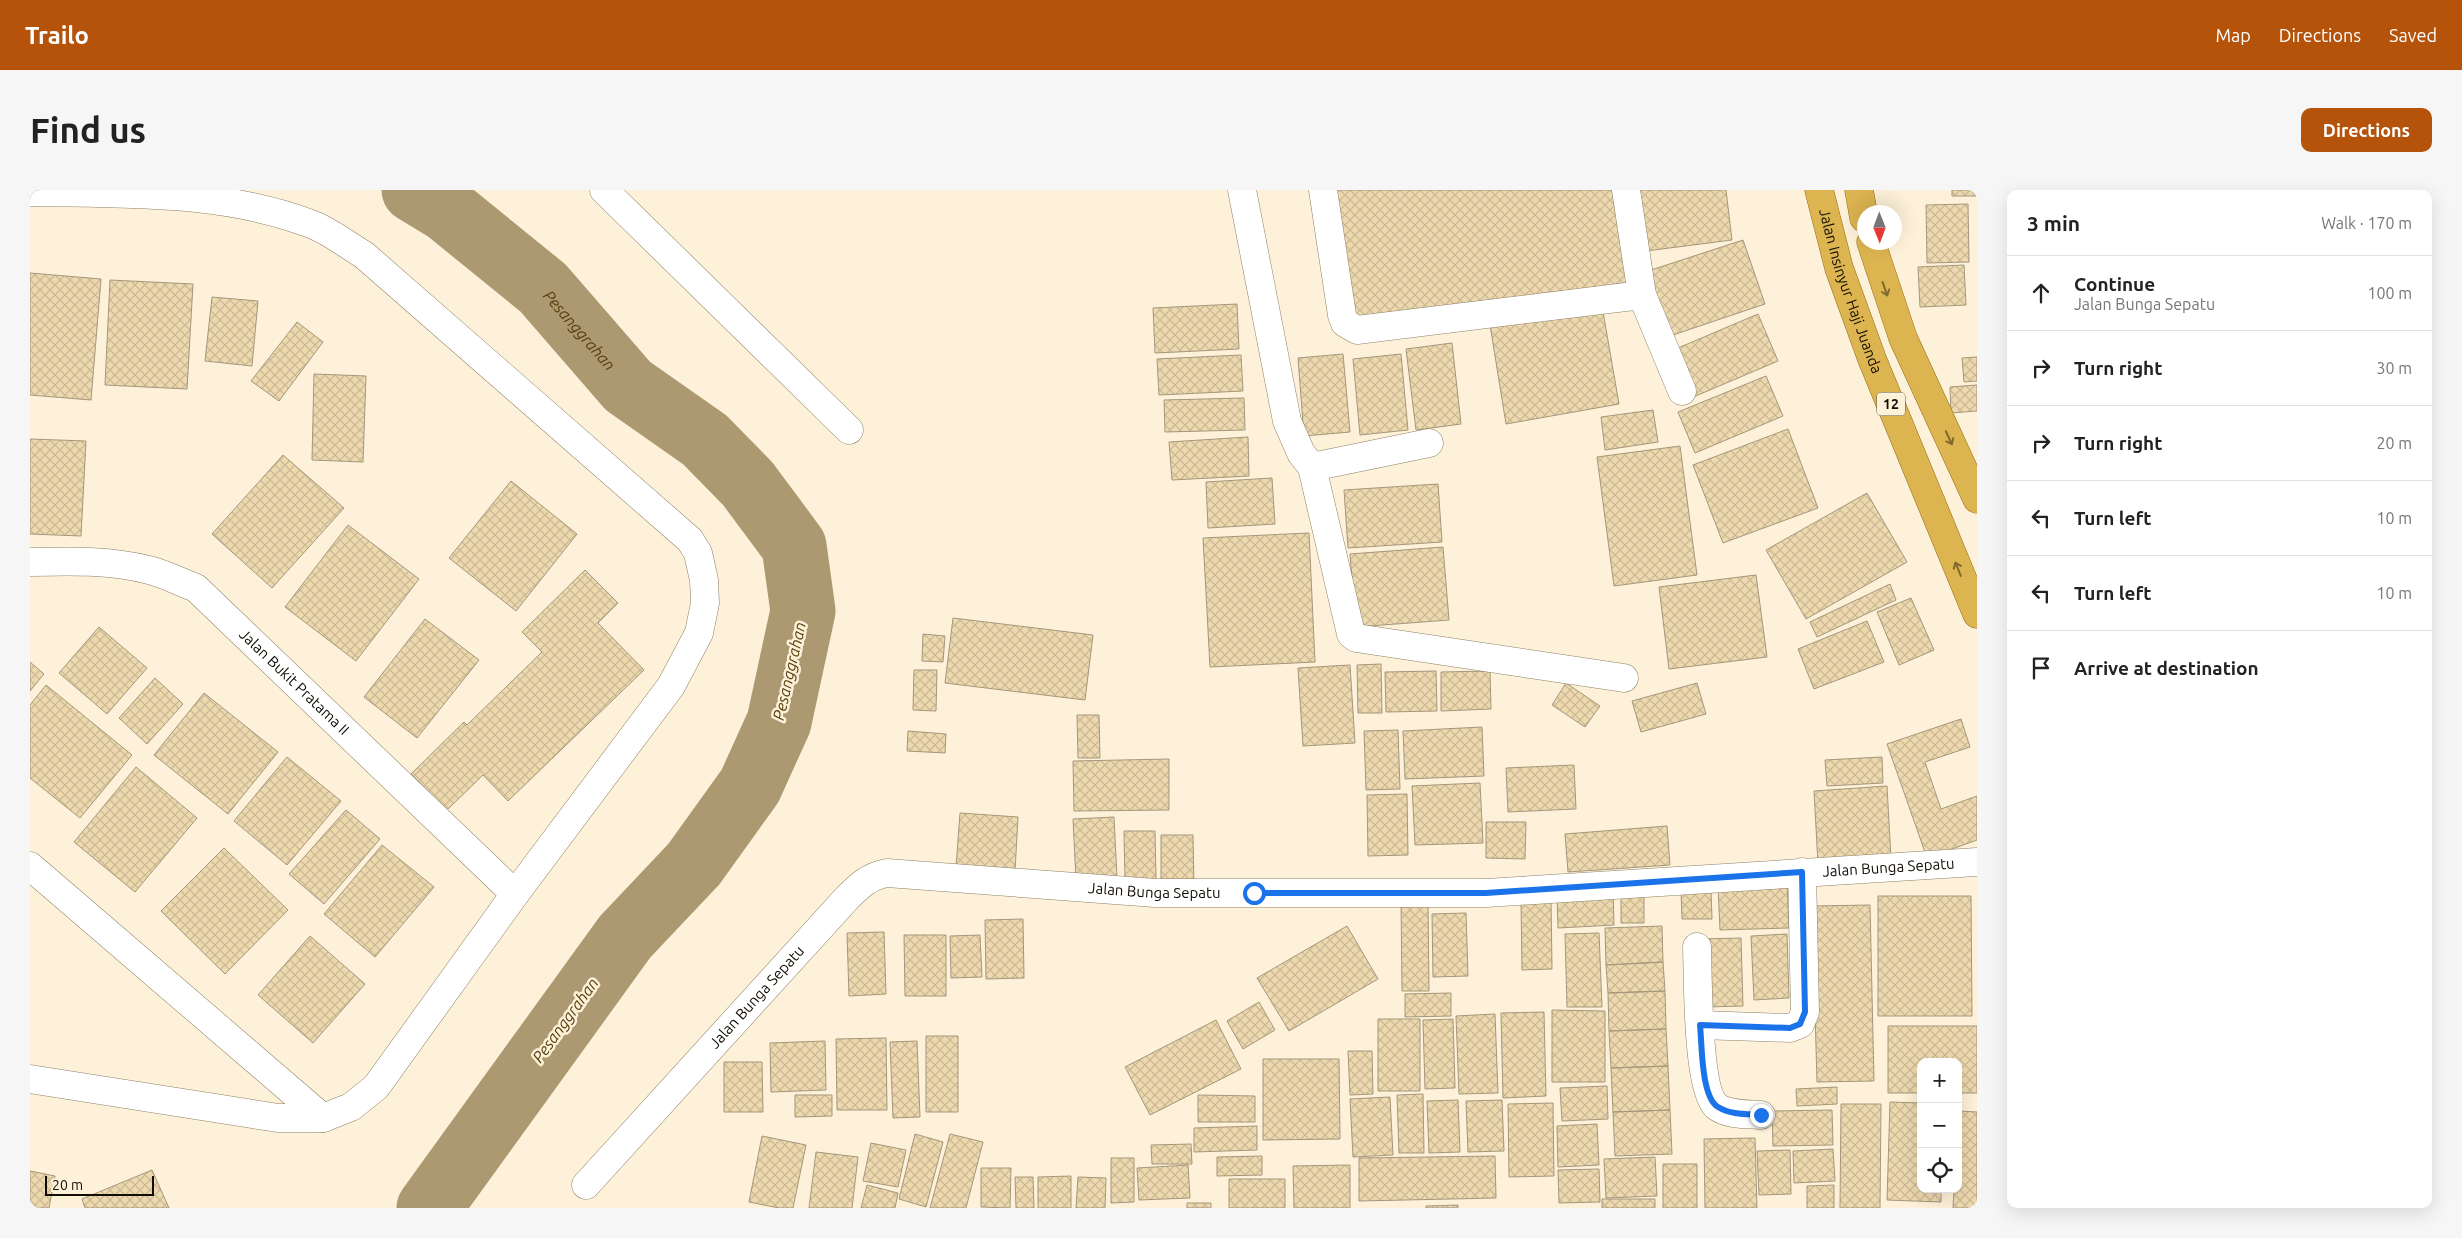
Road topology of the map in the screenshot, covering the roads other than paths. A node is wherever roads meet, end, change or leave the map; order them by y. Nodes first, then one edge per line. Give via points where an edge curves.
1 (604, 190) edge
2 (1242, 190) edge
3 (1323, 190) edge
4 (1626, 190) edge
5 (1819, 190) edge
6 (1859, 190) edge
7 (30, 192) edge
8 (1862, 205) edge
9 (1874, 250) edge
10 (1642, 295) junction
11 (1682, 391) dead end
12 (849, 430) dead end
13 (1429, 443) dead end
14 (1312, 467) junction
15 (1977, 499) edge
16 (30, 562) edge
17 (1977, 614) edge
18 (1624, 678) dead end
19 (1977, 862) edge
20 (30, 866) edge
21 (1802, 872) junction
22 (515, 894) junction
23 (1697, 947) dead end
24 (1700, 1025) junction
25 (30, 1079) edge
26 (1761, 1115) dead end
27 (323, 1118) junction
28 (586, 1185) dead end

1 - 12 street
2 - 14 street via 1288,421 1301,453
3 - 10 street via 1342,315 1345,323 1357,330
4 - 10 street
17 -> 5 highway, Jalan Insinyur Haji Juanda / 12 via 1872,359 1839,268
6 - 8 highway
7 - 22 street via 183,196 264,210 313,224 364,255 690,540 698,553 704,580 705,602 699,633 671,686
9 -> 15 highway, 12 via 1903,338
10 - 11 street
13 - 14 street
14 - 18 street via 1349,631 1356,638
16 - 22 street, Jalan Bukit Pratama II via 117,564 150,570 196,588
19 - 21 street, Jalan Bunga Sepatu
20 - 27 street
21 - 24 street via 1805,1012 1800,1024 1790,1028
21 - 28 street, Jalan Bunga Sepatu via 1486,893 1155,893 878,874 847,898
22 - 27 street via 376,1087 351,1107
23 - 24 street
24 - 26 street via 1705,1078 1711,1100 1729,1112
25 - 27 street via 278,1118

